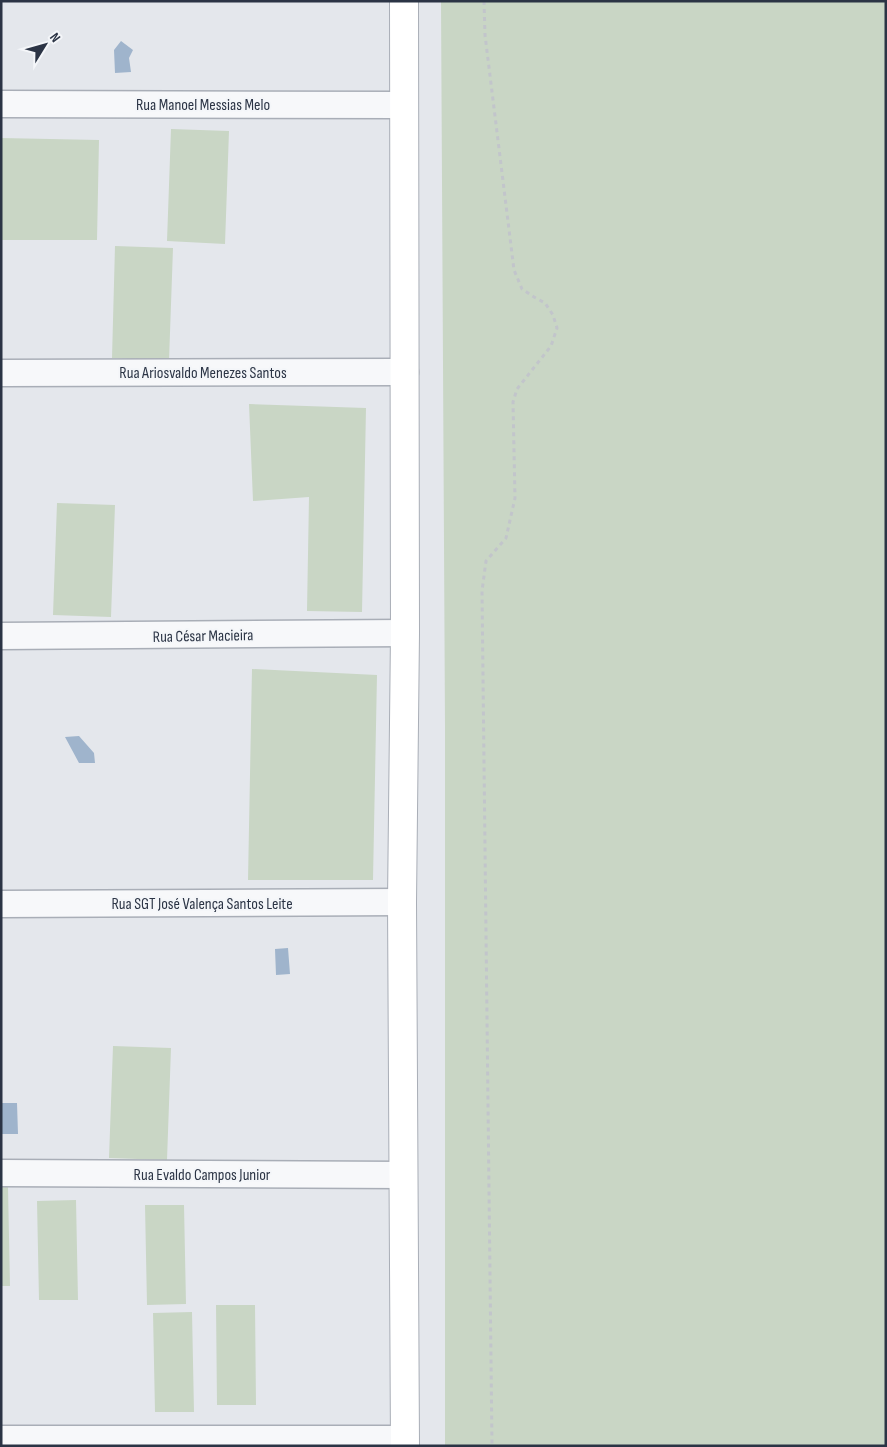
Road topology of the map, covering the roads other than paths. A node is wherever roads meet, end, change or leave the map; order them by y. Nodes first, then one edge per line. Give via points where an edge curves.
1 (404, 1) edge
2 (1, 104) edge
3 (404, 105) junction
4 (405, 372) junction
5 (1, 373) edge
6 (405, 633) junction
7 (1, 636) edge
8 (402, 902) junction
9 (1, 904) edge
10 (1, 1174) edge
11 (403, 1175) junction
12 (1, 1439) edge
13 (405, 1442) edge

1 - 3 street
2 - 3 street, Rua Manoel Messias Melo
3 - 4 street
4 - 5 street, Rua Ariosvaldo Menezes Santos
4 - 6 street
6 - 7 street, Rua César Macieira
6 - 8 street
8 - 9 street, Rua SGT José Valença Santos Leite
8 - 11 street
10 - 11 street, Rua Evaldo Campos Junior
11 - 13 street
12 - 13 street

